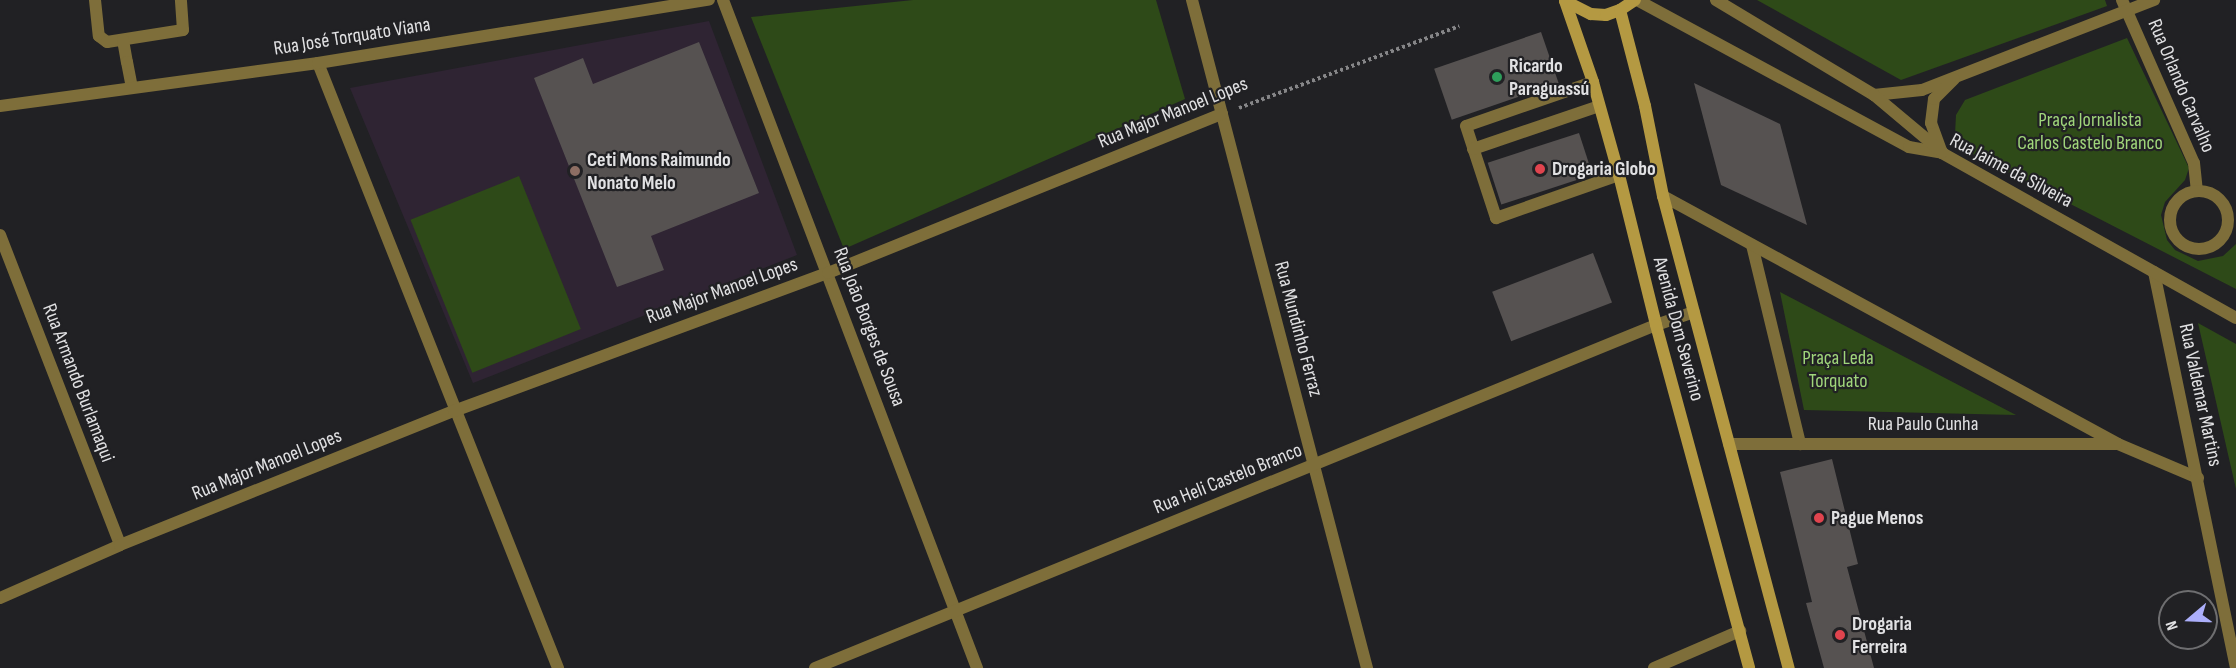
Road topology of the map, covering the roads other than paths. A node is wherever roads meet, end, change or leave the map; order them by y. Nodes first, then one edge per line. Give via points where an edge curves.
1 (95, 0) edge
2 (181, 0) edge
3 (709, 0) edge
4 (723, 0) edge
5 (1192, 0) edge
6 (1564, 0) edge
7 (1636, 0) edge
8 (1716, 0) edge
9 (2122, 0) edge
10 (2154, 0) edge
11 (1620, 10) junction
12 (2127, 12) junction
13 (123, 40) junction
14 (318, 63) junction
15 (1957, 76) junction
16 (1593, 82) junction
17 (132, 88) junction
18 (1874, 95) junction
19 (0, 106) edge
20 (1599, 106) junction
21 (1222, 114) junction
22 (1473, 149) junction
23 (1942, 153) junction
24 (1619, 175) junction
25 (2197, 190) junction
26 (1663, 196) junction
27 (0, 235) edge
28 (1752, 245) junction
29 (2154, 272) junction
30 (828, 273) junction
31 (1694, 312) junction
32 (2236, 318) edge
33 (1656, 326) junction
34 (454, 411) junction
35 (1729, 444) junction
36 (1800, 444) junction
37 (2118, 444) junction
38 (1314, 465) junction
39 (2198, 478) junction
40 (120, 545) junction
41 (0, 598) edge
42 (955, 611) junction
43 (1740, 631) junction
44 (2236, 667) edge
45 (558, 668) edge
46 (815, 668) edge
47 (977, 668) edge
48 (1367, 668) edge
49 (1654, 668) edge
50 (1749, 668) edge
51 (1789, 668) edge
52 (2225, 668) edge

1 - 13 street via 99,36 107,42
2 - 13 street via 183,30
3 - 14 street, Rua José Torquato Viana
4 - 30 street, Rua João Borges de Sousa
5 - 21 street, Rua Mundinho Ferraz
6 - 11 main road via 1591,14 1606,15
6 - 16 main road, Avenida Dom Severino
7 - 11 main road
7 - 23 street, Rua Jaime da Silveira via 1909,147
8 - 18 street
9 - 12 street, Rua Orlando Carvalho
10 - 12 street
11 - 26 main road, Avenida Dom Severino
12 - 15 street
12 - 25 street, Rua Orlando Carvalho via 2194,163
13 - 17 street
14 - 17 street, Rua José Torquato Viana
14 - 34 street
15 - 18 street via 1922,90
15 - 23 street via 1934,99 1931,123
16 - 20 main road, Avenida Dom Severino
16 - 22 street via 1466,126
17 - 19 street, Rua José Torquato Viana
18 - 23 street
20 - 22 street
20 - 24 main road, Avenida Dom Severino
21 - 30 street, Rua Major Manoel Lopes
21 - 38 street, Rua Mundinho Ferraz
22 - 24 street via 1496,218
23 - 29 street, Rua Jaime da Silveira
24 - 33 main road, Avenida Dom Severino
25 - 25 street via 2207,191 2222,202 2228,219 2217,243 2199,249 2180,243 2170,225 2173,206 2179,198
26 - 28 street
26 - 31 main road, Avenida Dom Severino
27 - 40 street, Rua Armando Burlamaqui
28 - 36 street
28 - 37 street
29 - 32 street, Rua Jaime da Silveira
29 - 39 street, Rua Valdemar Martins
30 - 34 street, Rua Major Manoel Lopes
30 - 42 street, Rua João Borges de Sousa
31 - 33 street, Rua Heli Castelo Branco
31 - 35 main road, Avenida Dom Severino
33 - 38 street, Rua Heli Castelo Branco
33 - 43 main road, Avenida Dom Severino
34 - 40 street, Rua Major Manoel Lopes
34 - 45 street
35 - 36 street, Rua Paulo Cunha
35 - 51 main road, Avenida Dom Severino
36 - 37 street, Rua Paulo Cunha
37 - 39 street
38 - 42 street, Rua Heli Castelo Branco
38 - 48 street, Rua Mundinho Ferraz
39 - 44 street, Rua Valdemar Martins
40 - 41 street, Rua Major Manoel Lopes
42 - 46 street, Rua Heli Castelo Branco
42 - 47 street, Rua João Borges de Sousa
43 - 49 street
43 - 50 main road, Avenida Dom Severino
44 - 52 street

